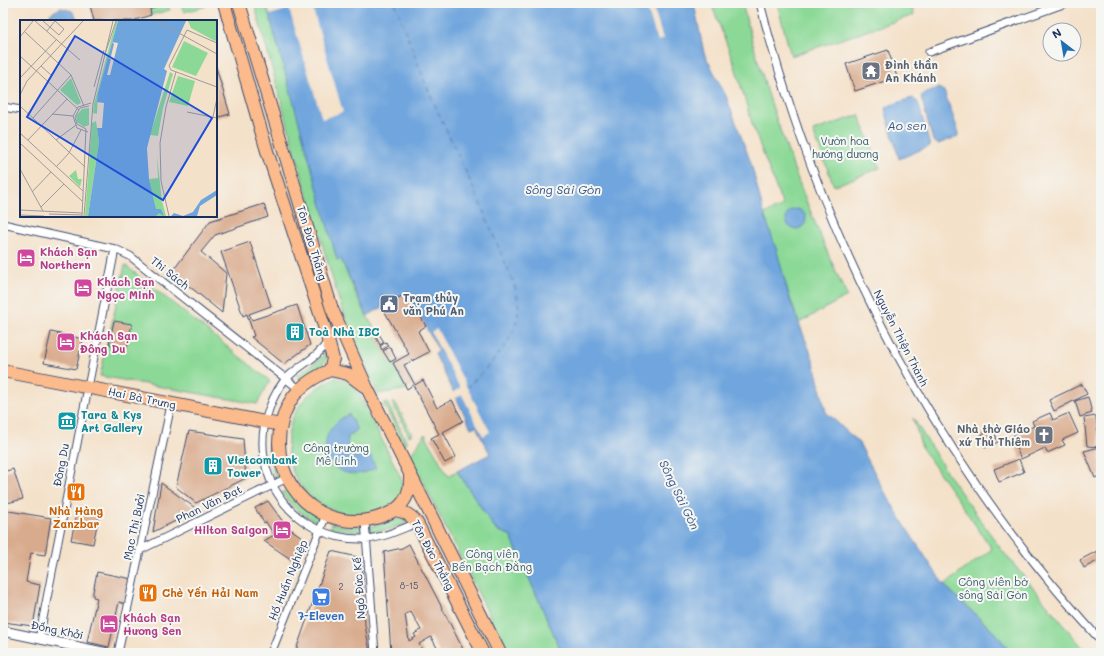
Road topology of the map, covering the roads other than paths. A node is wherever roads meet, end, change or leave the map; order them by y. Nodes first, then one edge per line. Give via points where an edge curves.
1 (240, 3) edge
2 (760, 3) edge
3 (1066, 3) edge
4 (225, 5) edge
5 (929, 52) dead end
6 (3, 107) edge
7 (20, 110) edge
8 (3, 224) edge
9 (115, 249) junction
10 (328, 340) junction
11 (330, 370) junction
12 (3, 371) edge
13 (286, 379) junction
14 (87, 387) junction
15 (366, 388) junction
16 (299, 389) junction
17 (171, 405) junction
18 (266, 422) junction
19 (281, 425) junction
20 (410, 473) junction
21 (287, 478) junction
22 (272, 485) junction
23 (395, 510) junction
24 (326, 515) junction
25 (365, 520) junction
26 (417, 523) junction
27 (320, 531) junction
28 (366, 539) junction
29 (140, 550) junction
30 (3, 631) edge
31 (39, 639) junction
32 (1101, 641) edge
33 (106, 653) edge
34 (118, 653) edge
35 (271, 653) edge
36 (375, 653) edge
37 (484, 653) edge
38 (500, 653) edge

1 - 4 main road
1 - 15 main road, Tôn Đức Thắng via 332,310
2 - 32 street, Nguyễn Thiện Thành via 804,148 843,244 888,341 927,410 982,494 1052,585
3 - 5 street
4 - 10 main road, Tôn Đức Thắng via 267,151
6 - 7 street
8 - 9 street, Thi Sách
9 - 13 street, Thi Sách via 130,256
9 - 14 street, Đông Du
10 - 11 main road, Tôn Đức Thắng via 333,359
10 - 13 street via 319,353
11 - 15 main road via 348,374
11 - 16 main road
12 - 14 main road, Hai Bà Trưng
13 - 16 street, Thi Sách
13 - 18 street via 273,400
14 - 17 main road, Hai Bà Trưng
14 - 31 street, Đông Du
15 - 20 main road, Tôn Đức Thắng
16 - 19 main road via 290,401
17 - 18 main road, Hai Bà Trưng
17 - 29 street, Mạc Thị Bưởi
18 - 19 main road, Hai Bà Trưng
18 - 22 street via 264,449
19 - 21 main road via 279,452
20 - 23 main road via 408,493
20 - 38 main road, Tôn Ðức Thắng
21 - 22 street, Phan Văn Ðạt
21 - 24 main road via 305,502
22 - 27 street via 289,509 308,525
22 - 29 street, Phan Văn Ðạt
23 - 25 main road
23 - 26 main road, Tôn Ðức Thắng via 412,516
24 - 25 main road via 338,519
24 - 27 street, Hồ Huấn Nghiệp
25 - 28 street, Ngô Ðức Kế
26 - 28 street
26 - 37 main road, Tôn Ðức Thắng
27 - 28 street via 337,536
27 - 35 street, Hồ Huấn Nghiệp
28 - 36 street, Ngô Ðức Kế
29 - 34 street, Mạc Thị Bưởi
30 - 31 street, Ðồng Khởi
31 - 33 street, Ðồng Khởi

